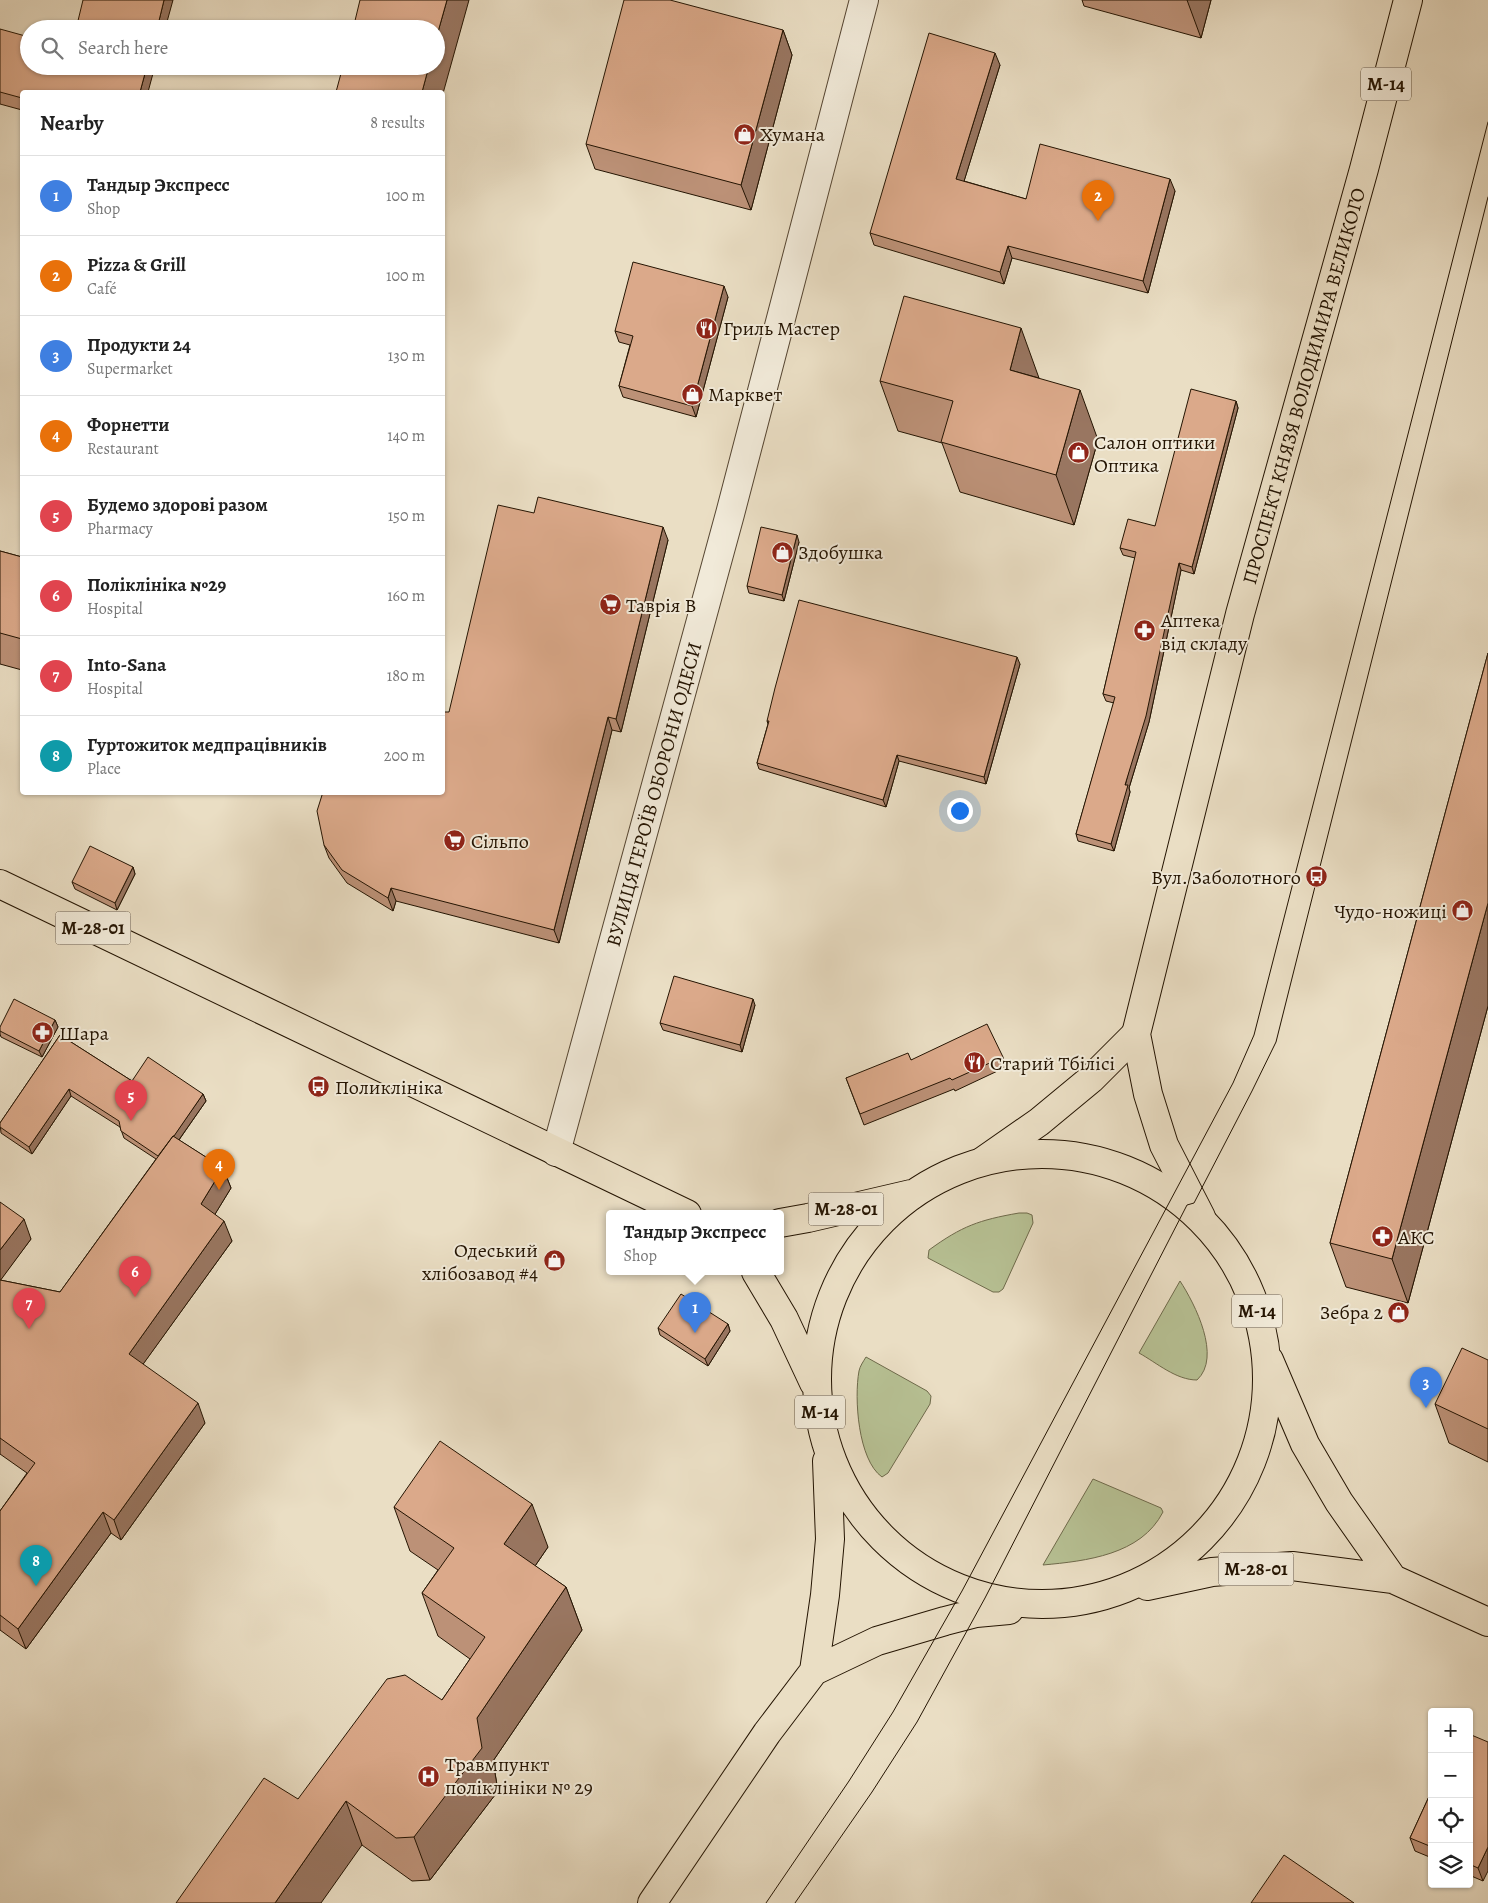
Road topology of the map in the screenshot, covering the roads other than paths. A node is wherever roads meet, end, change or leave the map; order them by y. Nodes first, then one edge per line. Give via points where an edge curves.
1 (864, 0) edge
2 (1408, 0) edge
3 (0, 884) edge
4 (1136, 1034) junction
5 (556, 1152) junction
6 (983, 1160) junction
7 (912, 1194) junction
8 (679, 1210) edge
9 (1200, 1217) junction
10 (784, 1222) edge
11 (758, 1275) edge
12 (1267, 1356) junction
13 (814, 1383) junction
14 (827, 1453) junction
15 (1393, 1580) junction
16 (1119, 1592) junction
17 (1048, 1605) junction
18 (1488, 1622) edge
19 (814, 1671) junction
20 (652, 1903) edge

1 - 5 street, ВУЛИЦЯ ГЕРОЇВ ОБОРОНИ ОДЕСИ via 730,514
2 - 4 main road, ПРОСПЕКТ КНЯЗЯ ВОЛОДИМИРА ВЕЛИКОГО / М-14 via 1240,614
3 - 5 main road, М-28-01
4 - 6 main road, М-14 via 1091,1079 1039,1122
4 - 9 main road, ПРОСПЕКТ КНЯЗЯ ВОЛОДИМИРА ВЕЛИКОГО / М-14 via 1148,1094 1164,1145
5 - 8 main road, М-28-01
6 - 7 main road, М-14
6 - 9 main road, М-14 via 1048,1153 1114,1164 1173,1195
7 - 10 main road, М-28-01
7 - 13 main road, М-14 via 859,1245 825,1310
9 - 12 main road, М-14 via 1233,1258 1256,1305
11 - 13 main road via 784,1319
12 - 15 main road via 1305,1444 1339,1502
12 - 16 main road, М-14 via 1262,1430 1234,1500 1184,1555
13 - 14 main road, М-14
14 - 17 main road, М-14 via 858,1512 904,1559 962,1591 984,1598
14 - 19 main road, М-14 via 830,1539
15 - 16 main road, М-28-01 via 1292,1566 1212,1572
15 - 18 main road, М-28-01
16 - 17 main road, М-14
17 - 19 main road, М-14 via 945,1621 877,1641
19 - 20 main road, М-14 via 767,1733

